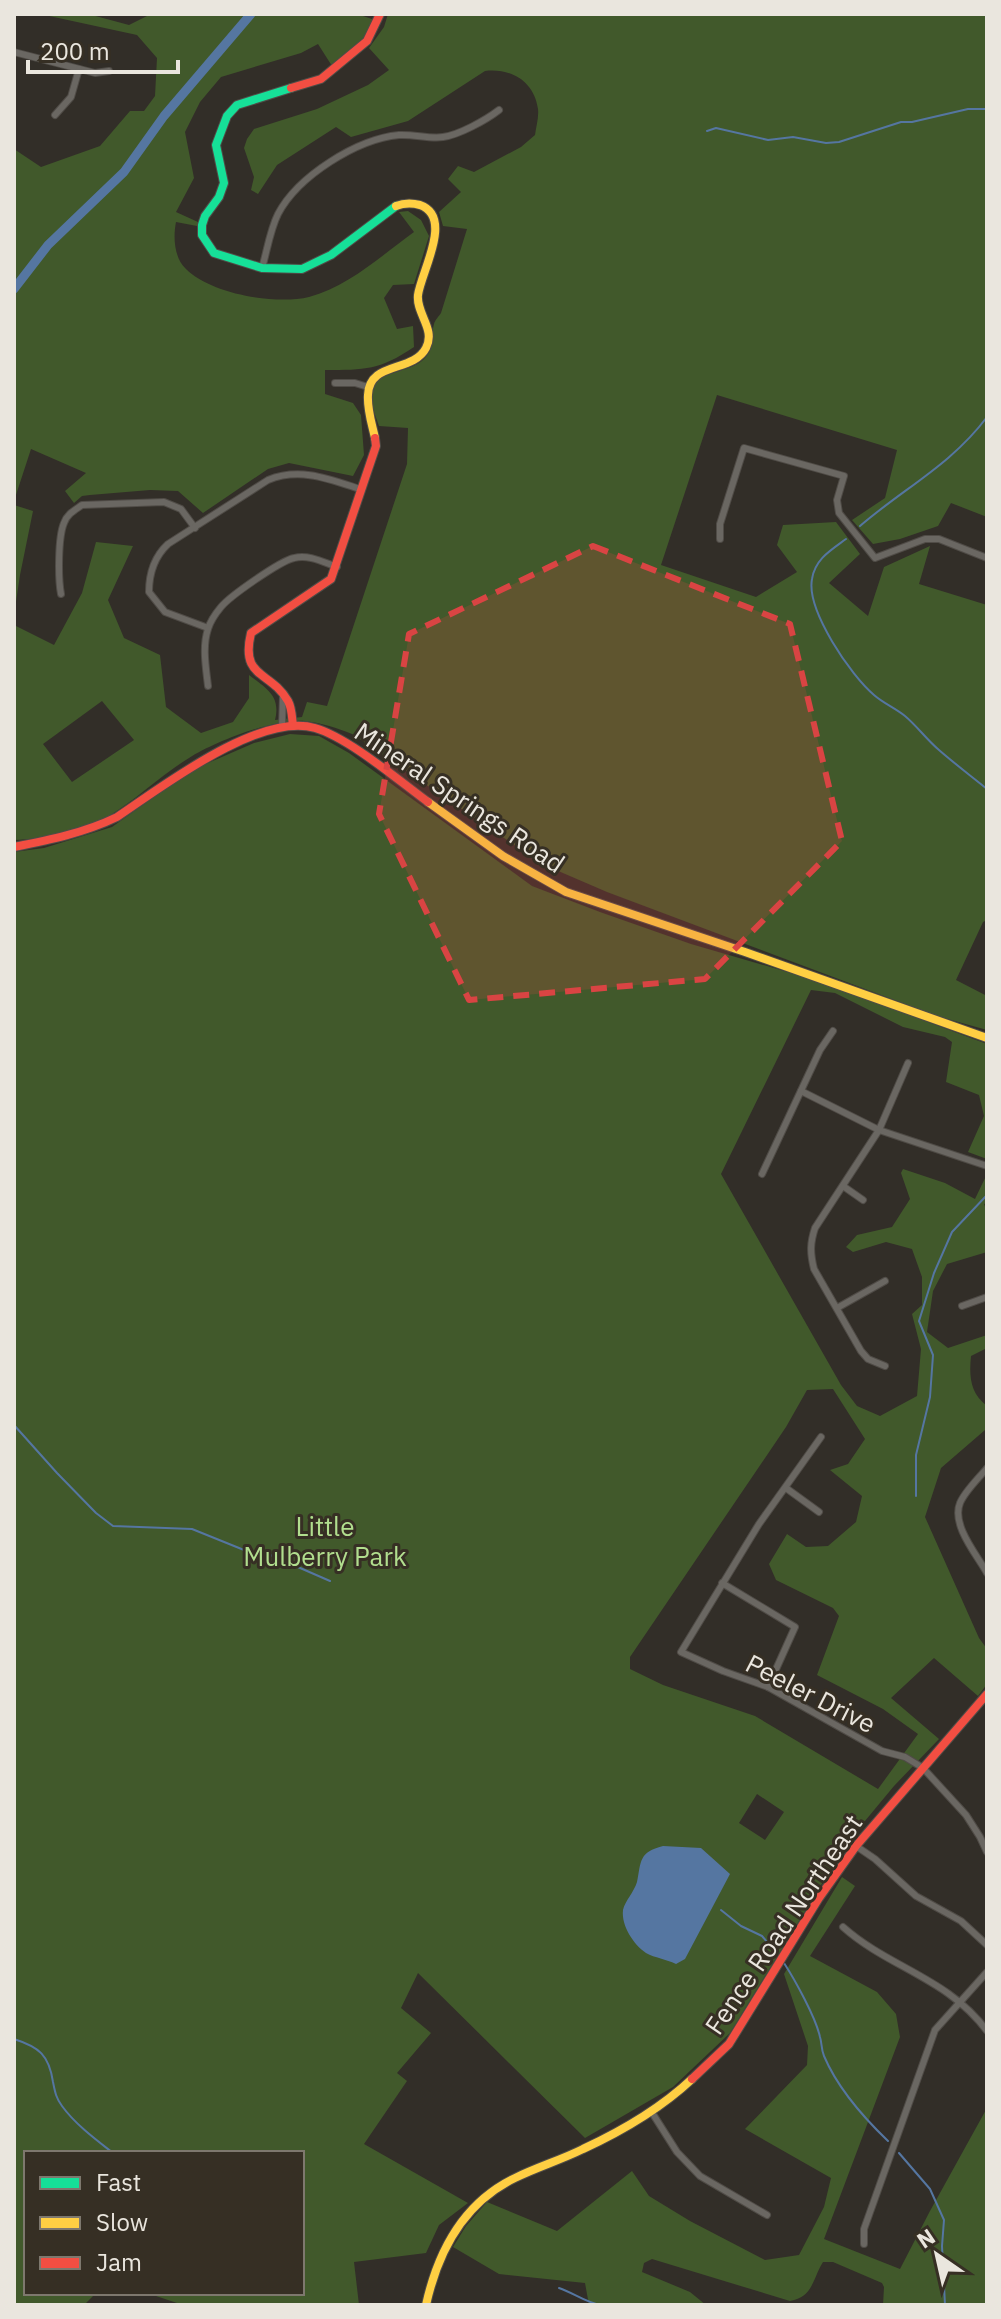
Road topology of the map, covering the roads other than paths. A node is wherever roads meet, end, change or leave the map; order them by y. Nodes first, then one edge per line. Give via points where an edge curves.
1 (380, 14) edge
2 (14, 52) edge
3 (79, 69) junction
4 (109, 71) dead end
5 (499, 110) dead end
6 (55, 115) dead end
7 (262, 268) junction
8 (335, 383) dead end
9 (368, 387) junction
10 (360, 489) junction
11 (195, 528) junction
12 (720, 539) dead end
13 (987, 558) edge
14 (337, 567) junction
15 (61, 594) dead end
16 (208, 628) junction
17 (208, 686) dead end
18 (283, 695) junction
19 (293, 726) junction
20 (282, 727) junction
21 (14, 847) edge
22 (833, 1031) dead end
23 (987, 1038) edge
24 (908, 1063) dead end
25 (801, 1091) junction
26 (879, 1130) junction
27 (987, 1166) edge
28 (762, 1174) dead end
29 (843, 1186) junction
30 (863, 1200) dead end
31 (885, 1281) dead end
32 (987, 1297) edge
33 (962, 1306) dead end
34 (837, 1308) junction
35 (885, 1366) dead end
36 (821, 1437) dead end
37 (987, 1468) edge
38 (786, 1488) junction
39 (819, 1512) dead end
40 (984, 1563) edge
41 (987, 1573) edge
42 (722, 1583) junction
43 (768, 1687) junction
44 (987, 1694) edge
45 (923, 1768) junction
46 (856, 1846) junction
47 (987, 1852) edge
48 (843, 1927) dead end
49 (987, 1945) edge
50 (987, 1972) edge
51 (958, 2002) junction
52 (987, 2031) edge
53 (651, 2111) junction
54 (767, 2215) dead end
55 (864, 2244) dead end
56 (426, 2305) edge

1 - 7 street via 367,41 321,79 254,98 227,116 216,145 224,183 205,216 202,235 214,253
2 - 3 street
3 - 4 street
3 - 6 street via 71,97
5 - 7 street via 443,137 398,135 359,144 333,160 298,188 278,214
7 - 9 street via 302,269 319,262 399,204 414,203 433,214 436,234 418,296 428,345 421,357 379,374
8 - 9 street
9 - 10 street via 376,446
10 - 11 street via 314,475 279,475
10 - 14 street
11 - 15 street via 181,509 164,502 82,505 64,523 57,576
11 - 16 street via 161,551 152,566 149,592 165,612
12 - 13 street via 744,448 844,476 839,513 875,558 925,539 939,539
14 - 16 street via 306,557 284,562 231,597
14 - 18 street via 331,579 251,633 247,658
16 - 17 street
18 - 19 street
18 - 20 street
19 - 20 street, Mineral Springs Road
19 - 23 street, Mineral Springs Road via 313,727 339,738 503,856 566,892
20 - 21 street, Mineral Springs Road via 208,755 103,824
22 - 25 street
24 - 26 street
25 - 26 street
25 - 28 street
26 - 27 street
26 - 29 street
29 - 30 street
29 - 34 street via 815,1228 810,1254
31 - 34 street
32 - 33 street
34 - 35 street via 861,1351
36 - 38 street
37 - 40 street via 960,1503 958,1514
38 - 39 street
38 - 42 street
40 - 41 street
42 - 43 street via 795,1627
42 - 43 street, Peeler Drive via 681,1652
43 - 45 street, Peeler Drive
44 - 45 street, Fence Road Northeast
45 - 46 street, Fence Road Northeast
45 - 47 street via 966,1815
46 - 49 street
46 - 53 street, Fence Road Northeast via 729,2044
48 - 51 street
50 - 51 street
51 - 52 street
51 - 55 street via 935,2030 864,2229
53 - 54 street via 700,2176
53 - 56 street, Fence Road Northeast via 584,2149 512,2179 481,2200 443,2251

